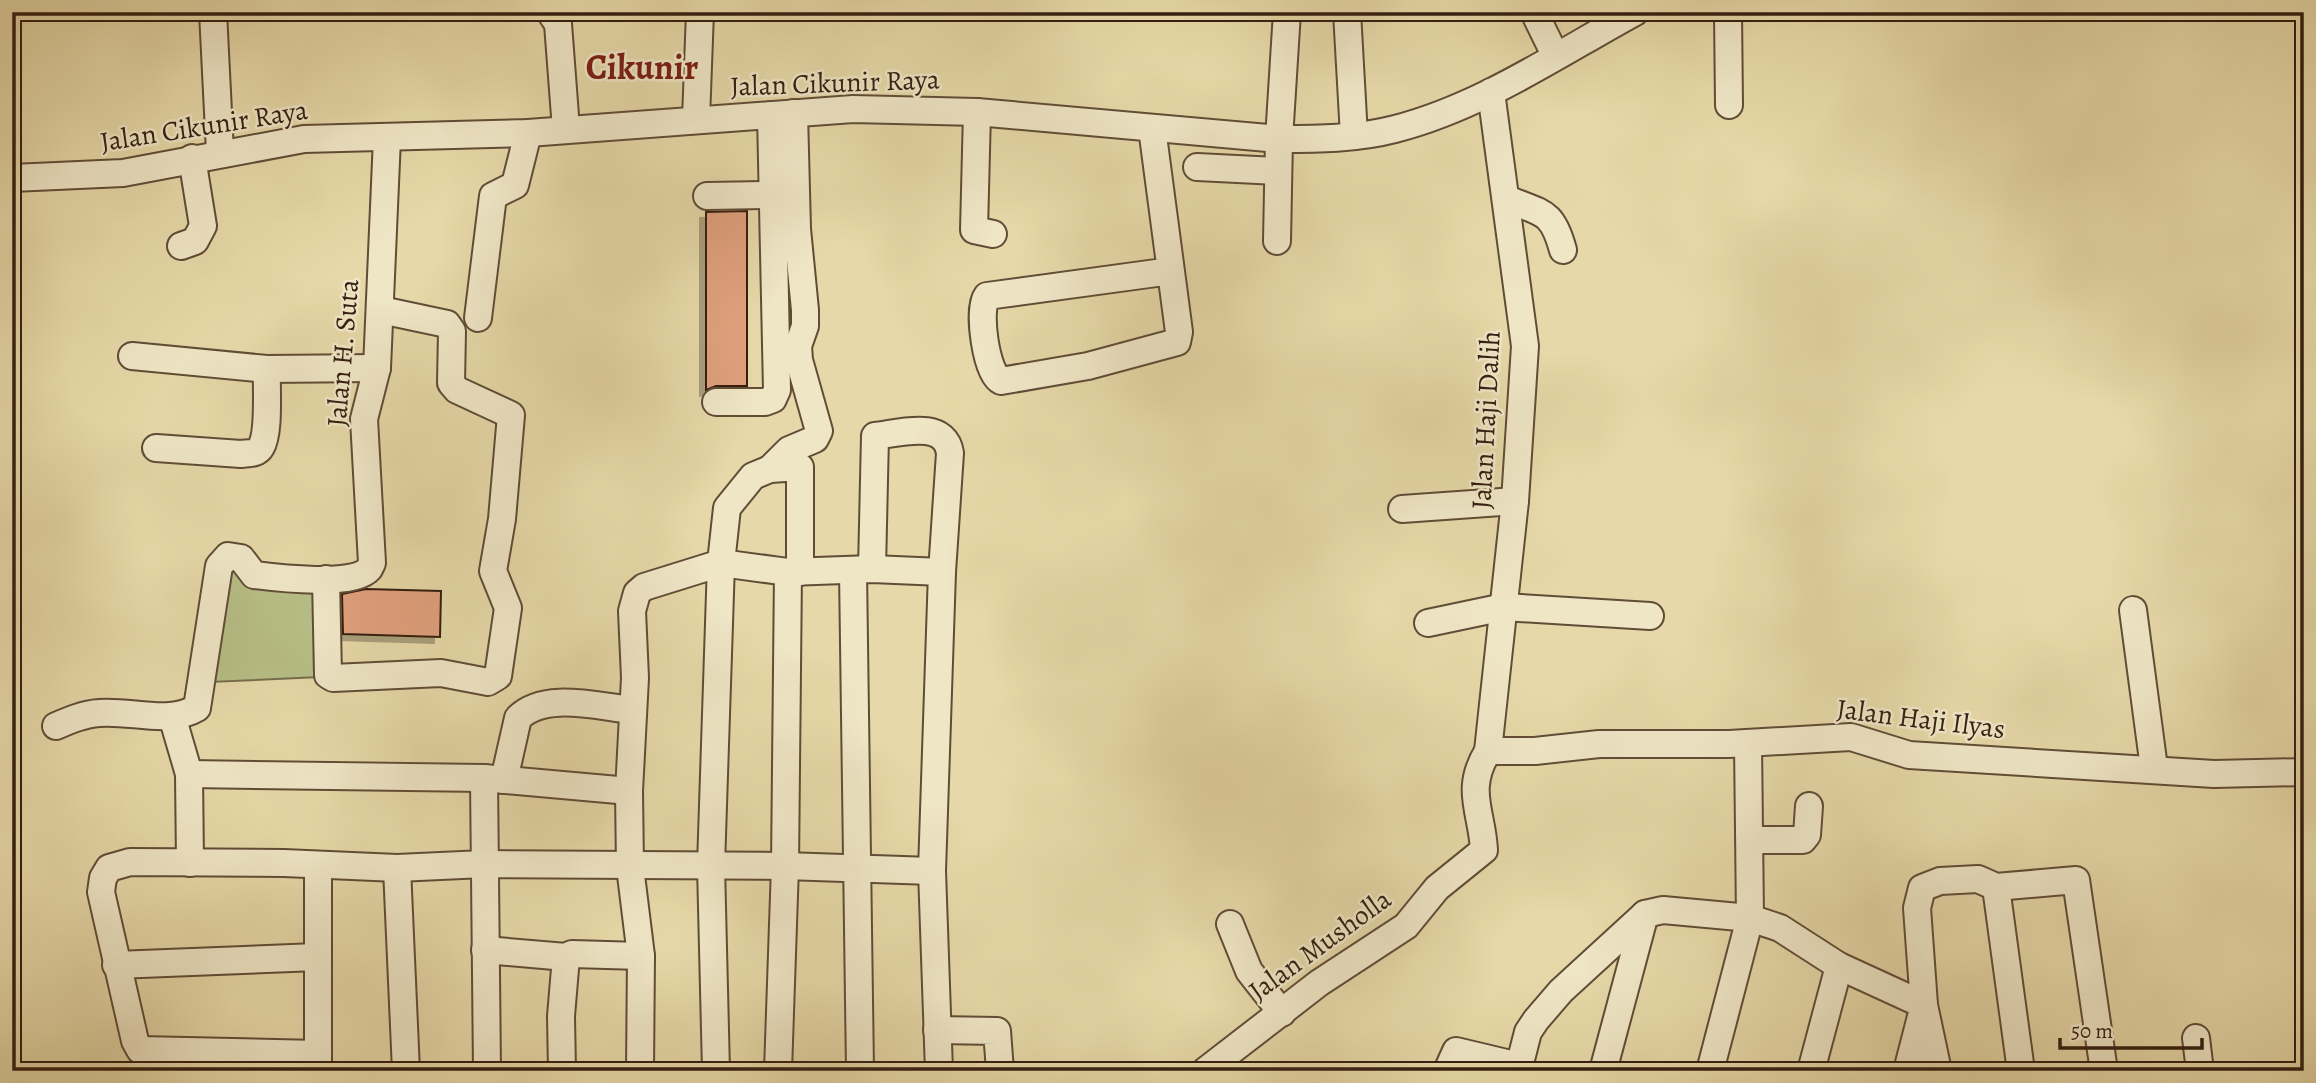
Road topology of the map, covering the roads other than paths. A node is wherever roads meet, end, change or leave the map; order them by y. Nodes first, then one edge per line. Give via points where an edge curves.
1 (213, 12) edge
2 (550, 12) edge
3 (699, 12) edge
4 (1287, 12) edge
5 (1347, 12) edge
6 (1635, 12) edge
7 (1728, 12) edge
8 (1535, 13) edge
9 (1555, 55) junction
10 (1491, 92) junction
11 (1729, 105) dead end
12 (978, 112) junction
13 (783, 114) junction
14 (696, 119) junction
15 (1152, 128) junction
16 (566, 129) junction
17 (528, 133) junction
18 (1354, 136) junction
19 (387, 138) junction
20 (1279, 139) junction
21 (220, 152) junction
22 (192, 158) junction
23 (1197, 167) dead end
24 (1278, 171) junction
25 (12, 178) edge
26 (771, 195) junction
27 (707, 196) dead end
28 (1507, 199) junction
29 (993, 234) dead end
30 (1277, 241) dead end
31 (181, 246) dead end
32 (1563, 250) dead end
33 (1171, 271) junction
34 (381, 310) junction
35 (478, 318) dead end
36 (132, 356) dead end
37 (377, 368) junction
38 (267, 369) junction
39 (716, 402) dead end
40 (156, 448) dead end
41 (770, 469) junction
42 (1515, 501) junction
43 (1402, 509) dead end
44 (721, 563) junction
45 (862, 570) junction
46 (794, 572) junction
47 (942, 572) junction
48 (326, 579) junction
49 (1504, 607) junction
50 (2133, 610) dead end
51 (1650, 615) dead end
52 (1428, 623) dead end
53 (633, 710) junction
54 (172, 716) junction
55 (56, 726) dead end
56 (1739, 744) junction
57 (1488, 751) junction
58 (2154, 768) junction
59 (2304, 772) edge
60 (189, 774) junction
61 (494, 779) junction
62 (629, 791) junction
63 (1809, 806) dead end
64 (1750, 840) junction
65 (190, 863) junction
66 (484, 864) junction
67 (318, 865) junction
68 (711, 866) junction
69 (785, 866) junction
70 (630, 867) junction
71 (855, 867) junction
72 (397, 868) junction
73 (932, 871) junction
74 (1996, 887) junction
75 (1645, 914) junction
76 (1744, 918) junction
77 (1230, 924) dead end
78 (485, 950) junction
79 (641, 956) junction
80 (317, 957) junction
81 (566, 957) junction
82 (116, 965) junction
83 (1839, 966) junction
84 (1923, 1005) junction
85 (1282, 1013) junction
86 (937, 1030) junction
87 (2196, 1038) dead end
88 (220, 1061) edge
89 (318, 1063) edge
90 (1518, 1069) edge
91 (406, 1071) edge
92 (487, 1071) edge
93 (562, 1071) edge
94 (640, 1071) edge
95 (716, 1071) edge
96 (778, 1071) edge
97 (860, 1071) edge
98 (939, 1071) edge
99 (1000, 1071) edge
100 (1205, 1071) edge
101 (1447, 1071) edge
102 (1603, 1071) edge
103 (1699, 1071) edge
104 (1710, 1071) edge
105 (1811, 1071) edge
106 (1907, 1071) edge
107 (1938, 1071) edge
108 (2021, 1071) edge
109 (2104, 1071) edge
110 (2200, 1071) edge

1 - 21 street
2 - 16 street via 558,24
3 - 14 street
4 - 20 street
5 - 18 street
6 - 9 street, Jalan Cikunir Raya
7 - 11 street
8 - 9 street
9 - 10 street, Jalan Cikunir Raya
10 - 18 street, Jalan Cikunir Raya via 1395,129
10 - 28 street, Jalan Haji Dalih
12 - 13 street, Jalan Cikunir Raya via 853,109
12 - 15 street, Jalan Cikunir Raya
12 - 29 street via 974,230
13 - 14 street, Jalan Cikunir Raya
13 - 26 street
13 - 41 street via 805,310 799,360 819,430 815,439 789,450
14 - 16 street, Jalan Cikunir Raya
15 - 20 street, Jalan Cikunir Raya
15 - 33 street
16 - 17 street, Jalan Cikunir Raya
17 - 19 street, Jalan Cikunir Raya
17 - 35 street via 515,185 493,196
18 - 20 street, Jalan Cikunir Raya
19 - 21 street, Jalan Cikunir Raya via 304,139
19 - 34 street, Jalan H. Suta
20 - 24 street
21 - 22 street, Jalan Cikunir Raya
22 - 25 street, Jalan Cikunir Raya via 94,176
22 - 31 street via 202,226 195,241
23 - 24 street
24 - 30 street
26 - 27 street
26 - 39 street via 777,390 773,399 765,402
28 - 32 street via 1550,217
28 - 42 street, Jalan Haji Dalih via 1525,346
33 - 33 street via 1179,332 1174,345 1025,378 1001,381 991,372 981,309 987,296
34 - 37 street, Jalan H. Suta
34 - 48 street via 447,324 452,331 451,383 511,415 493,571 508,608 498,676 488,682 441,673 333,678 325,668
36 - 38 street
37 - 38 street
37 - 48 street, Jalan H. Suta via 364,419 372,563 361,576
38 - 40 street via 261,449 255,453
41 - 44 street via 752,476 729,501
41 - 46 street via 800,467
42 - 43 street
42 - 49 street, Jalan Haji Dalih
44 - 46 street
44 - 53 street via 637,593 632,611
44 - 68 street
45 - 46 street
45 - 47 street
45 - 47 street via 875,436 929,431 947,439 950,453
45 - 71 street
46 - 69 street
47 - 73 street
48 - 54 street, Jalan H. Suta via 254,575 242,558 223,560 201,699 187,714
49 - 51 street
49 - 52 street
49 - 57 street, Jalan Haji Dalih
50 - 58 street
53 - 61 street via 549,703 534,706 517,718
53 - 62 street
54 - 55 street via 101,713
54 - 60 street
56 - 57 street, Jalan Haji Ilyas via 1599,744
56 - 58 street, Jalan Haji Ilyas via 1851,737 1909,755
56 - 64 street
56 - 76 street
57 - 85 street, Jalan Musholla via 1477,769 1475,788 1484,850 1437,888 1406,926
58 - 59 street, Jalan Haji Ilyas via 2214,774
60 - 61 street
60 - 65 street
61 - 62 street
61 - 66 street
62 - 70 street
63 - 64 street via 1803,840
64 - 76 street
65 - 67 street
65 - 82 street via 130,862 109,868 101,892
66 - 70 street
66 - 72 street
66 - 78 street
67 - 72 street
67 - 80 street
68 - 69 street
68 - 70 street
68 - 95 street
69 - 71 street
69 - 96 street
70 - 79 street
71 - 73 street
71 - 97 street
72 - 91 street
73 - 86 street
74 - 84 street via 1978,879 1940,881 1922,888 1917,918
74 - 108 street
74 - 109 street via 2076,880
75 - 76 street via 1663,910
75 - 90 street via 1536,1020
75 - 102 street
76 - 83 street via 1780,928
76 - 103 street
76 - 104 street
77 - 85 street via 1249,971
78 - 81 street
78 - 92 street
79 - 81 street
79 - 94 street
80 - 82 street
80 - 89 street
81 - 93 street
82 - 88 street via 140,1050
83 - 84 street
83 - 105 street
84 - 106 street
84 - 107 street
85 - 100 street, Jalan Musholla
86 - 98 street
86 - 99 street via 997,1031
87 - 110 street
88 - 89 street
90 - 101 street via 1457,1051

